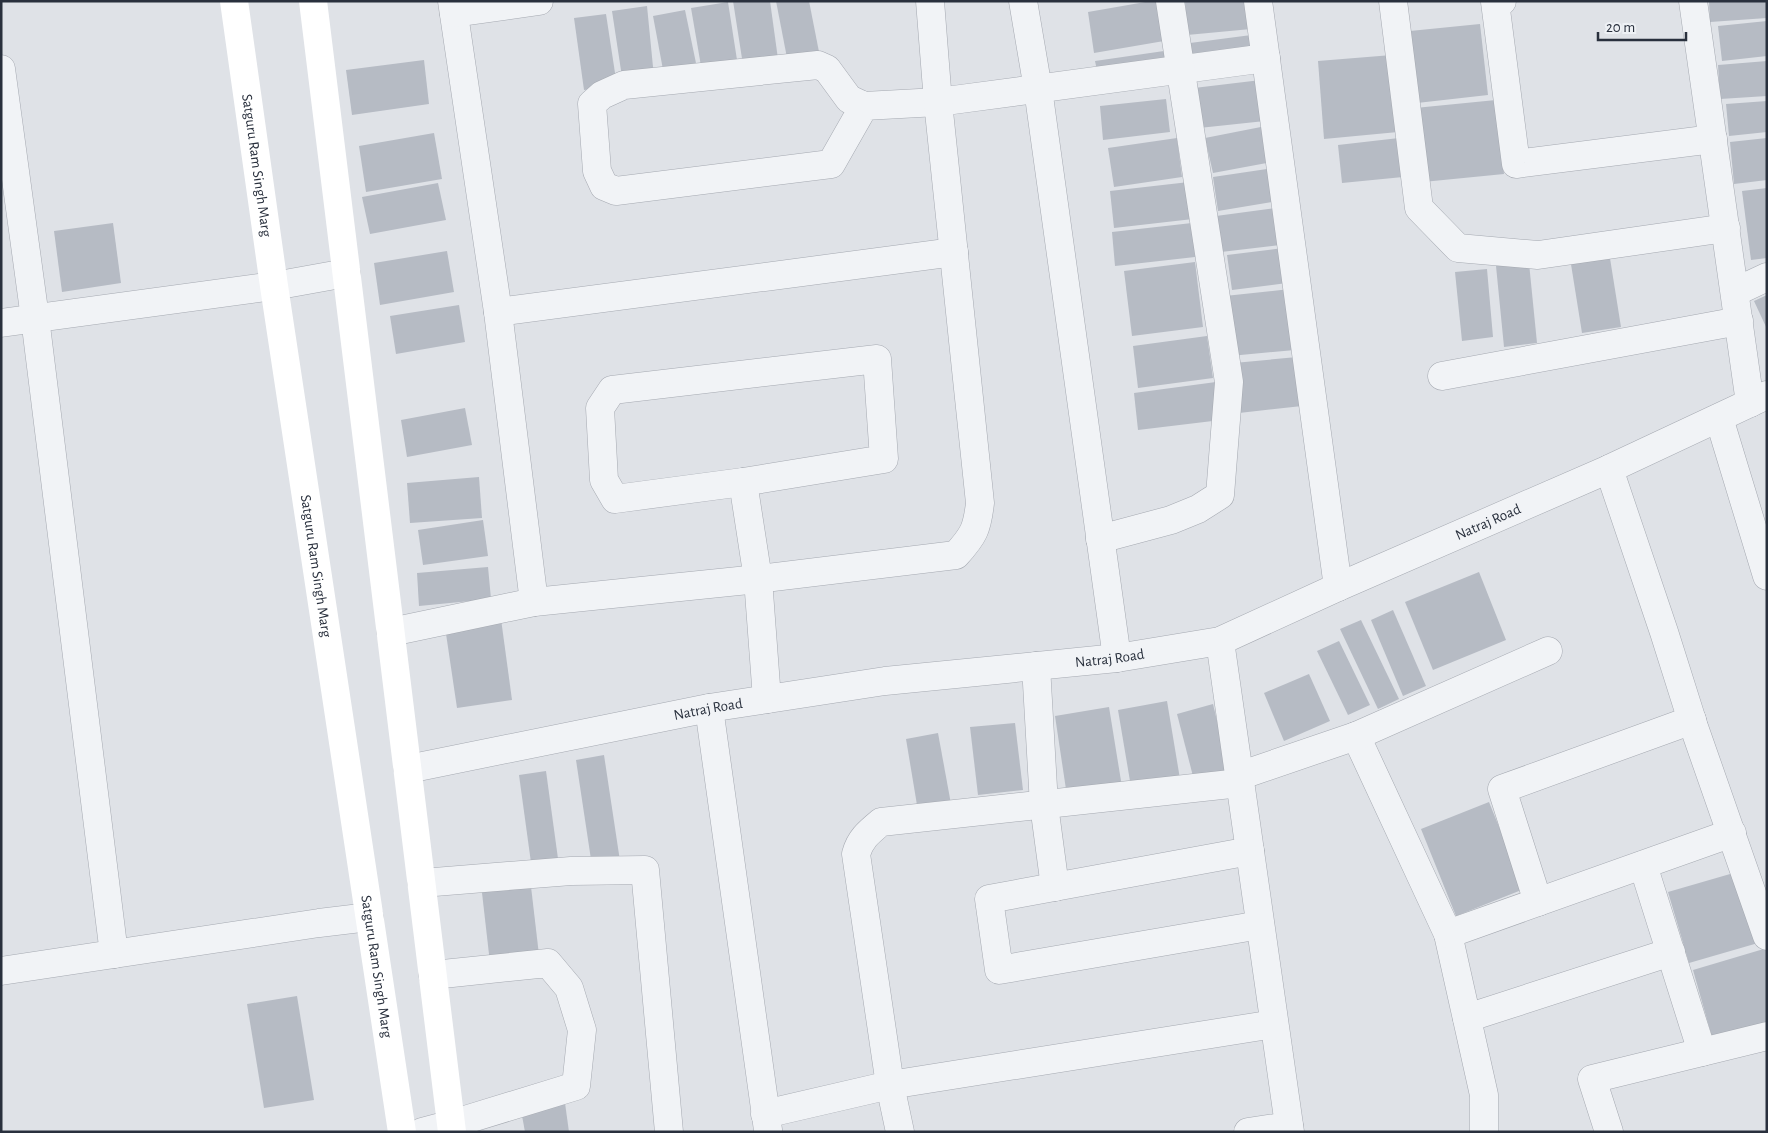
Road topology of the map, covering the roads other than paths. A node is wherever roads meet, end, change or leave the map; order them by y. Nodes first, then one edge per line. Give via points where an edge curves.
1 (234, 1) edge
2 (313, 1) edge
3 (539, 1) edge
4 (930, 1) edge
5 (1023, 1) edge
6 (1170, 1) edge
7 (1258, 1) edge
8 (1393, 1) edge
9 (1502, 1) edge
10 (1693, 1) edge
11 (453, 7) edge
12 (1266, 58) junction
13 (1, 69) edge
14 (1180, 70) junction
15 (1038, 89) junction
16 (938, 102) junction
17 (864, 106) junction
18 (1713, 139) junction
19 (1726, 228) junction
20 (954, 252) junction
21 (346, 274) junction
22 (1767, 277) edge
23 (274, 286) junction
24 (1735, 292) junction
25 (498, 312) junction
26 (36, 318) junction
27 (1739, 320) junction
28 (1, 323) edge
29 (1442, 376) dead end
30 (1759, 399) edge
31 (1719, 418) junction
32 (1609, 469) junction
33 (743, 482) junction
34 (1100, 539) junction
35 (1767, 576) edge
36 (758, 578) junction
37 (1338, 587) junction
38 (534, 602) junction
39 (391, 632) junction
40 (1220, 641) junction
41 (1548, 651) dead end
42 (1117, 658) junction
43 (1036, 666) junction
44 (767, 699) junction
45 (709, 708) junction
46 (1692, 720) junction
47 (1356, 736) junction
48 (408, 769) junction
49 (1240, 780) junction
50 (1044, 805) junction
51 (1732, 833) junction
52 (1250, 851) junction
53 (1643, 864) junction
54 (422, 883) junction
55 (1055, 887) junction
56 (1538, 902) junction
57 (369, 917) junction
58 (1260, 925) junction
59 (1448, 934) junction
60 (1767, 936) edge
61 (1671, 952) junction
62 (114, 954) junction
63 (1, 971) edge
64 (433, 974) junction
65 (1467, 1018) junction
66 (1274, 1024) junction
67 (1767, 1036) edge
68 (1702, 1052) junction
69 (890, 1084) junction
70 (767, 1123) edge
71 (452, 1128) edge
72 (1289, 1129) edge
73 (402, 1132) edge
74 (422, 1132) edge
75 (669, 1132) edge
76 (900, 1132) edge
77 (1248, 1132) edge
78 (1484, 1132) edge
79 (1610, 1132) edge

1 - 23 main road, Satguru Ram Singh Marg
2 - 21 main road
3 - 11 street
4 - 16 street
5 - 15 street
6 - 14 street
7 - 12 street
8 - 19 street via 1419,208 1458,248 1538,255
9 - 18 street via 1495,2 1516,164
10 - 18 street
11 - 25 street
12 - 14 street
12 - 37 street
13 - 26 street
14 - 15 street
14 - 34 street via 1229,382 1220,496 1171,520
15 - 16 street
15 - 34 street
16 - 17 street
16 - 20 street
17 - 17 street via 831,164 616,191 604,186 597,171 592,104 602,95 624,85 818,65 827,69 849,99
18 - 19 street
19 - 24 street
20 - 25 street
20 - 36 street via 980,503 978,523 971,538 956,555
21 - 23 street
21 - 39 main road
22 - 24 street
23 - 26 street
23 - 57 main road, Satguru Ram Singh Marg
24 - 27 street
25 - 38 street
26 - 28 street
26 - 62 street
27 - 29 street
27 - 30 street
30 - 31 street, Natraj Road
31 - 32 street, Natraj Road
31 - 35 street
32 - 37 street, Natraj Road
32 - 46 street
33 - 33 street via 884,459 877,359 612,390 600,408 604,480 614,499
33 - 36 street
34 - 42 street
36 - 38 street
36 - 44 street
37 - 40 street, Natraj Road
38 - 39 street
39 - 48 main road
40 - 42 street, Natraj Road
40 - 49 street
41 - 47 street
42 - 43 street, Natraj Road
43 - 44 street, Natraj Road via 885,681
43 - 50 street
44 - 45 street, Natraj Road
45 - 48 street, Natraj Road
45 - 70 street
46 - 51 street
46 - 56 street via 1502,789
47 - 49 street
47 - 59 street
48 - 54 main road
49 - 50 street
49 - 52 street
50 - 55 street
50 - 69 street via 881,822 859,843 856,854
51 - 53 street
51 - 60 street
52 - 55 street
52 - 58 street
53 - 56 street
53 - 61 street
54 - 64 main road
54 - 75 street via 571,871 645,870
55 - 58 street via 989,899 999,970
56 - 59 street
57 - 62 street
57 - 73 main road, Satguru Ram Singh Marg
58 - 66 street
59 - 65 street
61 - 65 street
61 - 68 street
62 - 63 street
64 - 71 main road
64 - 71 street via 548,964 569,988 582,1030 576,1086
65 - 78 street via 1484,1095
66 - 69 street
66 - 72 street
67 - 68 street
68 - 79 street via 1592,1080
69 - 70 street
69 - 76 street
71 - 74 street
72 - 77 street

